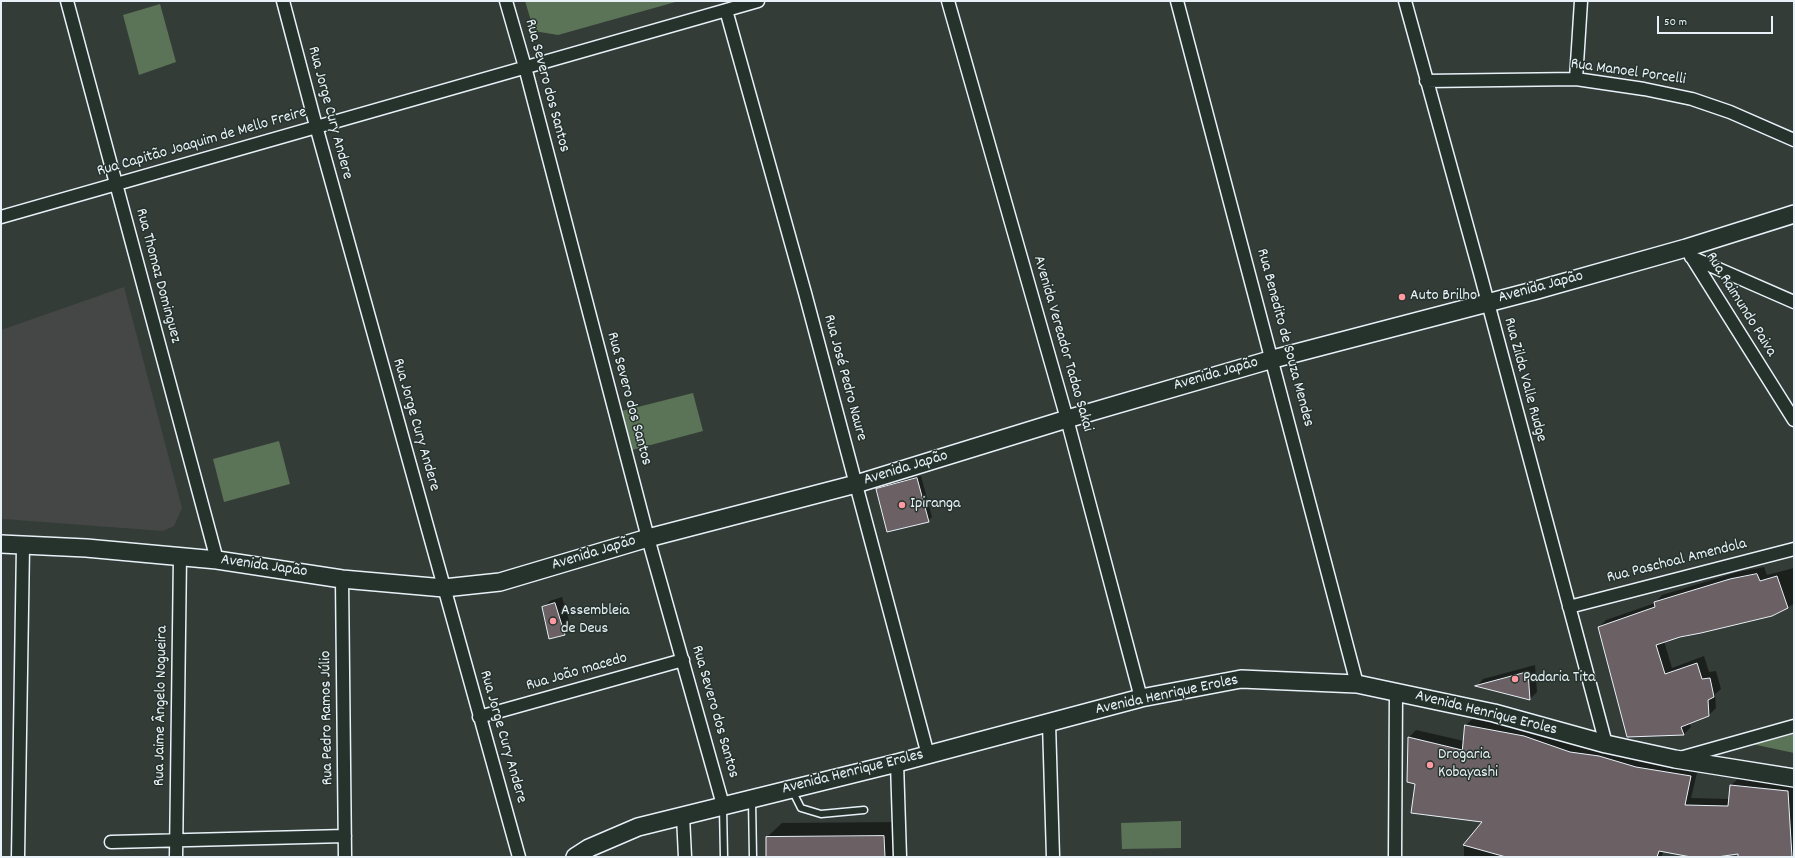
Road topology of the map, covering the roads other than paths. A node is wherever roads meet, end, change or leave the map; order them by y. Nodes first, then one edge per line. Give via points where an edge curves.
1 (67, 1) edge
2 (283, 1) edge
3 (506, 1) edge
4 (758, 1) edge
5 (948, 1) edge
6 (1177, 1) edge
7 (1405, 1) edge
8 (1581, 1) edge
9 (726, 10) junction
10 (525, 67) junction
11 (1576, 79) junction
12 (1426, 81) junction
13 (316, 126) junction
14 (1794, 140) edge
15 (116, 184) junction
16 (1794, 214) edge
17 (1, 218) edge
18 (1688, 252) junction
19 (1794, 302) edge
20 (1486, 303) junction
21 (1273, 359) junction
22 (1067, 418) junction
23 (1794, 420) edge
24 (856, 484) junction
25 (648, 538) junction
26 (1, 544) edge
27 (23, 546) junction
28 (1794, 549) edge
29 (180, 556) junction
30 (217, 560) junction
31 (342, 579) junction
32 (444, 588) junction
33 (1569, 607) junction
34 (683, 660) junction
35 (1357, 684) junction
36 (1396, 693) junction
37 (1141, 698) junction
38 (479, 717) junction
39 (1049, 723) junction
40 (1794, 726) edge
41 (1606, 744) junction
42 (928, 755) junction
43 (1675, 759) junction
44 (897, 763) junction
45 (1794, 778) edge
46 (792, 788) junction
47 (752, 798) junction
48 (723, 805) junction
49 (864, 810) dead end
50 (684, 816) junction
51 (345, 836) junction
52 (176, 840) junction
53 (111, 842) dead end
54 (18, 857) edge
55 (176, 857) edge
56 (345, 857) edge
57 (519, 857) edge
58 (575, 857) edge
59 (685, 857) edge
60 (724, 857) edge
61 (753, 857) edge
62 (900, 857) edge
63 (1054, 857) edge
64 (1395, 857) edge

1 - 15 street, Rua Thomaz Dominguez
2 - 13 street, Rua Jorge Cury Andere
3 - 10 street, Rua Severo dos Santos
4 - 9 street, Rua Capitão Joaquim de Mello Freire
5 - 22 street, Avenida Vereador Tadao Sakai
6 - 21 street, Rua Benedito de Souza Mendes
7 - 12 street, Rua Zilda Valle Rudge
8 - 11 street
9 - 10 street, Rua Capitão Joaquim de Mello Freire
9 - 24 street, Rua José Pedro Naure
10 - 13 street, Rua Capitão Joaquim de Mello Freire
10 - 25 street, Rua Severo dos Santos
11 - 12 street, Rua Manoel Porcelli
11 - 14 street, Rua Manoel Porcelli via 1692,99 1730,112
12 - 20 street, Rua Zilda Valle Rudge
13 - 15 street, Rua Capitão Joaquim de Mello Freire
13 - 32 street, Rua Jorge Cury Andere
15 - 17 street, Rua Capitão Joaquim de Mello Freire
15 - 30 street, Rua Thomaz Dominguez
16 - 18 main road, Avenida Japão
18 - 19 street
18 - 20 main road, Avenida Japão
18 - 23 street, Rua Raimundo Paiva
20 - 21 main road, Avenida Japão
20 - 33 street, Rua Zilda Valle Rudge
21 - 22 main road, Avenida Japão
21 - 35 street, Rua Benedito de Souza Mendes
22 - 24 main road, Avenida Japão
22 - 37 street, Avenida Vereador Tadao Sakai
24 - 25 main road, Avenida Japão
24 - 42 street, Rua José Pedro Naure
25 - 32 main road, Avenida Japão via 500,582
25 - 34 street, Rua Severo dos Santos
26 - 27 main road, Avenida Japão
27 - 29 main road, Avenida Japão via 86,548
27 - 54 street
28 - 33 street, Rua Paschoal Amendola
29 - 30 main road, Avenida Japão
29 - 52 street, Rua Jaime Ângelo Nogueira
30 - 31 main road, Avenida Japão
31 - 32 main road, Avenida Japão
31 - 51 street, Rua Pedro Ramos Júlio
32 - 38 street, Rua Jorge Cury Andere
33 - 41 street, Rua Zilda Valle Rudge
34 - 38 street, Rua João macedo
34 - 48 street, Rua Severo dos Santos
35 - 36 main road, Avenida Henrique Eroles
35 - 37 main road, Avenida Henrique Eroles via 1241,679
36 - 41 main road, Avenida Henrique Eroles via 1494,713
36 - 64 street
37 - 39 main road, Avenida Henrique Eroles
38 - 57 street, Rua Jorge Cury Andere
39 - 42 main road, Avenida Henrique Eroles
39 - 63 street
40 - 43 street
41 - 43 main road, Avenida Henrique Eroles
42 - 44 main road, Avenida Henrique Eroles
43 - 45 main road, Avenida Henrique Eroles
44 - 46 main road, Avenida Henrique Eroles
44 - 62 street
46 - 47 main road, Avenida Henrique Eroles
46 - 49 lane via 801,808 821,814
47 - 48 main road, Avenida Henrique Eroles
47 - 61 lane
48 - 50 main road, Avenida Henrique Eroles
48 - 60 lane
50 - 58 main road, Avenida Henrique Eroles via 638,827 589,848
50 - 59 street
51 - 52 street
51 - 56 street, Rua Pedro Ramos Júlio
52 - 53 street
52 - 55 street, Rua Jaime Ângelo Nogueira

